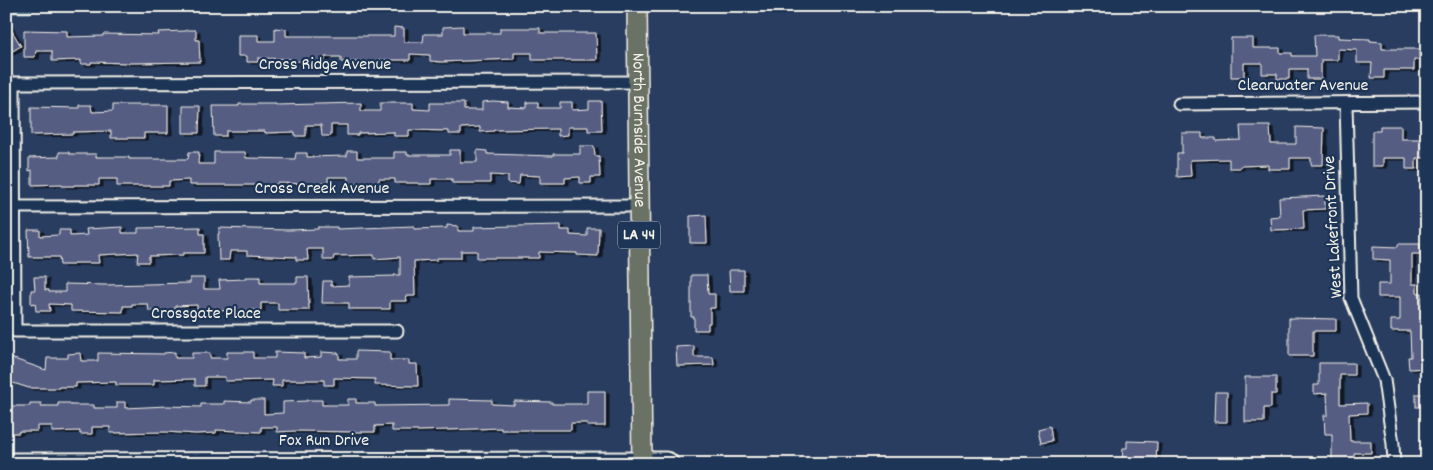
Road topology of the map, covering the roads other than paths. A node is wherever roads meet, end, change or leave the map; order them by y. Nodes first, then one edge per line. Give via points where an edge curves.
1 (637, 6) edge
2 (637, 82) junction
3 (1427, 102) edge
4 (1346, 103) junction
5 (1179, 104) dead end
6 (638, 206) junction
7 (10, 207) edge
8 (398, 331) dead end
9 (6, 459) edge
10 (642, 461) edge
11 (674, 464) edge
12 (1394, 464) edge

1 - 2 main road, North Burnside Avenue / LA 44
2 - 6 main road, North Burnside Avenue / LA 44
2 - 7 street, Cross Ridge Avenue via 14,83
3 - 4 street, Clearwater Avenue
4 - 5 street, Clearwater Avenue
4 - 12 street, West Lakefront Drive via 1351,298 1384,380
6 - 7 street, Cross Creek Avenue
6 - 10 main road, North Burnside Avenue / LA 44
7 - 8 street, Crossgate Place via 15,331
9 - 10 street, Fox Run Drive
10 - 11 street, Fox Run Drive via 670,458

